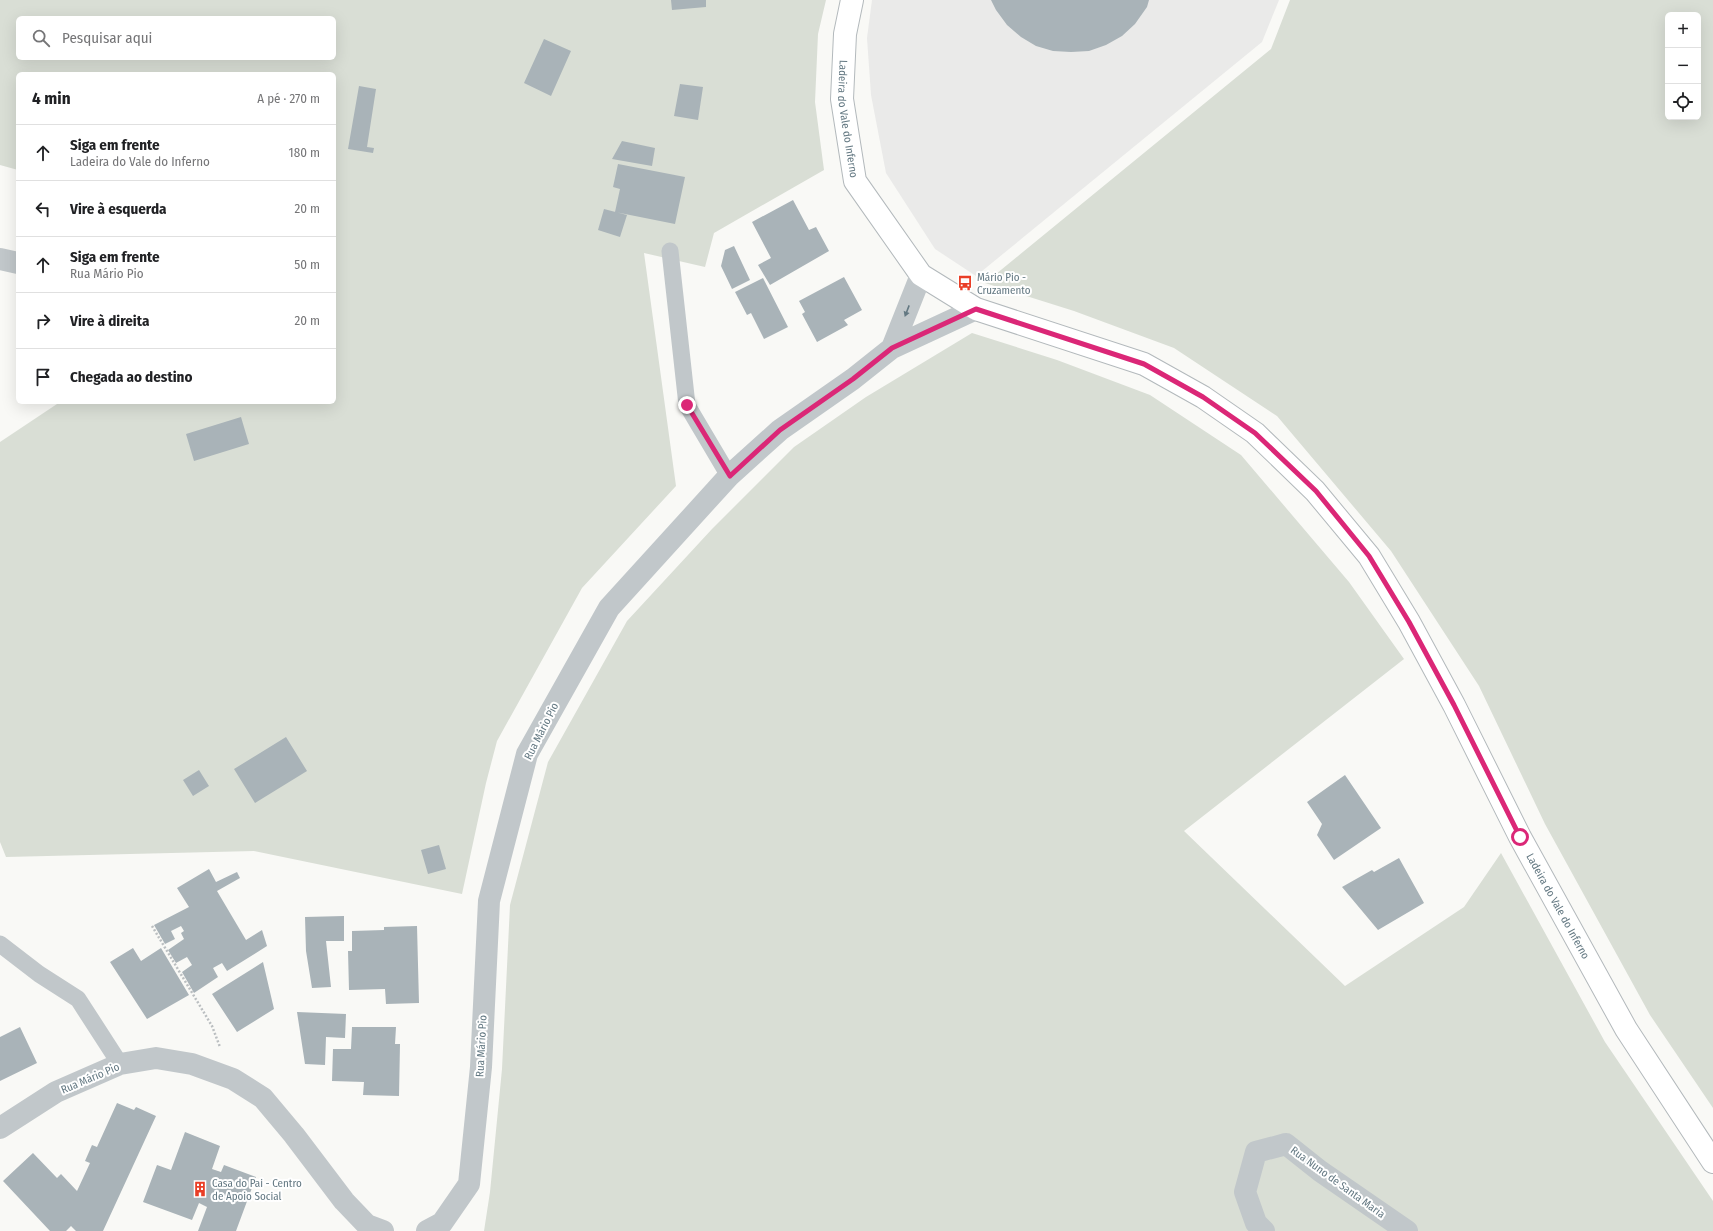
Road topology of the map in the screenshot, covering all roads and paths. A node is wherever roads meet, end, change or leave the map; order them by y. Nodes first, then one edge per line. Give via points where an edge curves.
1 (852, 0) edge
2 (670, 251) dead end
3 (0, 259) edge
4 (16, 263) edge
5 (921, 274) junction
6 (976, 309) junction
7 (892, 348) junction
8 (730, 476) junction
9 (152, 926) dead end
10 (0, 944) edge
11 (120, 1064) junction
12 (233, 1079) junction
13 (0, 1128) edge
14 (1713, 1162) edge
15 (438, 1228) edge
16 (383, 1231) edge
17 (1264, 1231) edge
18 (1407, 1231) edge

1 - 5 main road, Ladeira do Vale do Inferno via 845,34 842,98 855,181
2 - 8 lane via 687,405
3 - 4 street
5 - 6 main road, Ladeira do Vale do Inferno
5 -> 7 street
6 - 7 street, Rua Mário Pio
6 - 14 main road, Ladeira do Vale do Inferno via 1144,364 1203,397 1255,433 1316,491 1369,556 1409,622 1520,837 1626,1029
7 - 8 street, Rua Mário Pio via 780,430
8 - 15 street, Rua Mário Pio via 609,608 527,754 489,901 481,1067 469,1184
9 - 12 path via 212,1026
10 - 11 lane via 39,974 78,999
11 - 12 street, Rua Mário Pio via 156,1058 192,1064
11 - 13 street, Rua Mário Pio via 56,1092
12 - 16 street, Rua Mário Pio via 263,1098 344,1201 367,1225
17 - 18 street, Rua Nuno de Santa Maria via 1256,1223 1245,1192 1256,1152 1286,1144 1320,1172

